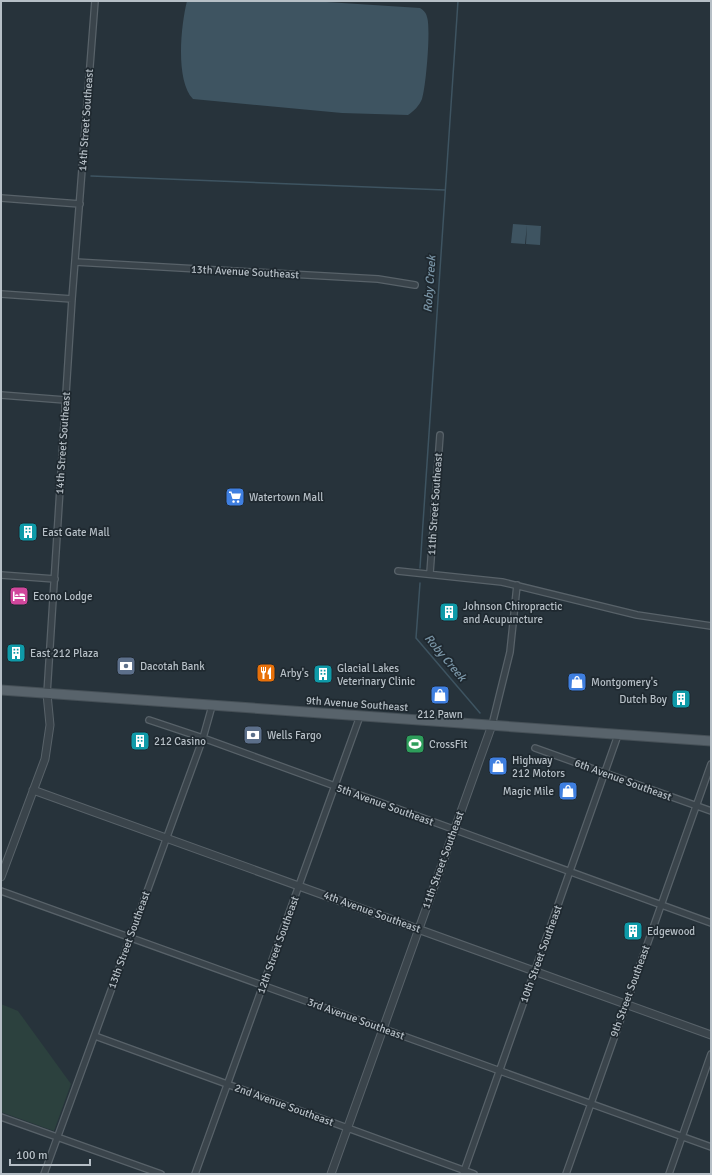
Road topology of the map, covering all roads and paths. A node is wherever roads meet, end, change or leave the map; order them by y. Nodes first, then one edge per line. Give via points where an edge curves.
1 (95, 1) edge
2 (1, 198) edge
3 (80, 204) junction
4 (75, 262) junction
5 (415, 285) dead end
6 (1, 294) edge
7 (72, 299) junction
8 (1, 395) edge
9 (65, 400) junction
10 (440, 435) dead end
11 (398, 571) dead end
12 (430, 573) junction
13 (1, 575) edge
14 (55, 579) junction
15 (517, 585) junction
16 (711, 626) edge
17 (1, 690) edge
18 (47, 694) junction
19 (212, 706) junction
20 (360, 716) junction
21 (149, 720) dead end
22 (492, 726) junction
23 (618, 734) junction
24 (203, 738) junction
25 (711, 741) edge
26 (535, 748) dead end
27 (711, 764) edge
28 (605, 773) junction
29 (334, 787) junction
30 (32, 790) junction
31 (696, 806) junction
32 (711, 811) edge
33 (453, 830) junction
34 (166, 838) junction
35 (570, 872) junction
36 (1, 877) edge
37 (299, 886) junction
38 (1, 891) edge
39 (661, 905) junction
40 (711, 923) edge
41 (418, 929) junction
42 (130, 938) junction
43 (535, 971) junction
44 (263, 986) junction
45 (625, 1004) junction
46 (383, 1029) junction
47 (711, 1035) edge
48 (95, 1036) junction
49 (711, 1054) edge
50 (500, 1071) junction
51 (227, 1084) junction
52 (591, 1104) junction
53 (1, 1117) edge
54 (347, 1128) junction
55 (682, 1136) junction
56 (58, 1137) junction
57 (711, 1147) edge
58 (463, 1172) edge
59 (44, 1174) edge
60 (161, 1174) edge
61 (195, 1174) edge
62 (331, 1174) edge
63 (474, 1174) edge
64 (566, 1174) edge
65 (668, 1174) edge

1 - 3 street, 14th Street Southeast
2 - 3 street
3 - 4 street, 14th Street Southeast
4 - 5 street, 13th Avenue Southeast via 378,279
4 - 7 street, 14th Street Southeast
6 - 7 street
7 - 9 street, 14th Street Southeast
8 - 9 street
9 - 14 street, 14th Street Southeast
10 - 12 street, 11th Street Southeast
11 - 12 street
12 - 15 street
13 - 14 street
14 - 18 street, 14th Street Southeast
15 - 16 street via 637,615
15 - 22 street, 11th Street Southeast via 510,652
17 - 18 main road, 9th Avenue Southeast
18 - 19 main road, 9th Avenue Southeast
18 - 30 street, 14th Street Southeast via 50,713 49,738 45,759
19 - 20 main road, 9th Avenue Southeast
19 - 24 street, 13th Street Southeast
20 - 22 main road, 9th Avenue Southeast
20 - 29 street, 12th Street Southeast
21 - 24 street, 5th Avenue Southeast
22 - 23 main road, 9th Avenue Southeast
22 - 33 street, 11th Street Southeast
23 - 25 main road, 9th Avenue Southeast
23 - 28 street, 10th Street Southeast
24 - 29 street, 5th Avenue Southeast
24 - 34 street, 13th Street Southeast
26 - 28 street, 6th Avenue Southeast
27 - 31 street, 9th Street Southeast
28 - 31 street, 6th Avenue Southeast
28 - 35 street, 10th Street Southeast
29 - 33 street, 5th Avenue Southeast
29 - 37 street, 12th Street Southeast
30 - 34 street, 4th Avenue Southeast
30 - 36 street, 14th Street Southeast
31 - 32 street, 6th Avenue Southeast
31 - 39 street, 9th Street Southeast
33 - 35 street, 5th Avenue Southeast
33 - 41 street, 11th Street Southeast
34 - 37 street, 4th Avenue Southeast
34 - 42 street, 13th Street Southeast
35 - 39 street, 5th Avenue Southeast
35 - 43 street, 10th Street Southeast
37 - 41 street, 4th Avenue Southeast
37 - 44 street, 12th Street Southeast
38 - 42 street, 3rd Avenue Southeast
39 - 40 street, 5th Avenue Southeast
39 - 45 street, 9th Street Southeast
41 - 43 street, 4th Avenue Southeast
41 - 46 street, 11th Street Southeast
42 - 44 street, 3rd Avenue Southeast
42 - 48 street, 13th Street Southeast
43 - 45 street, 4th Avenue Southeast
43 - 50 street, 10th Street Southeast
44 - 46 street, 3rd Avenue Southeast
44 - 51 street, 12th Street Southeast
45 - 47 street, 4th Avenue Southeast
45 - 52 street, 9th Street Southeast
46 - 50 street, 3rd Avenue Southeast
46 - 54 street, 11th Street Southeast
48 - 51 street, 2nd Avenue Southeast
48 - 56 street, 13th Street Southeast
49 - 55 street
50 - 52 street, 3rd Avenue Southeast
50 - 58 street, 10th Street Southeast
51 - 54 street, 2nd Avenue Southeast
51 - 61 street, 12th Street Southeast
52 - 55 street, 3rd Avenue Southeast
52 - 64 street, 9th Street Southeast
53 - 56 street
54 - 58 street, 2nd Avenue Southeast
54 - 62 street, 11th Street Southeast
55 - 57 street, 3rd Avenue Southeast
55 - 65 street
56 - 59 street, 13th Street Southeast
56 - 60 street
58 - 63 street, 2nd Avenue Southeast

